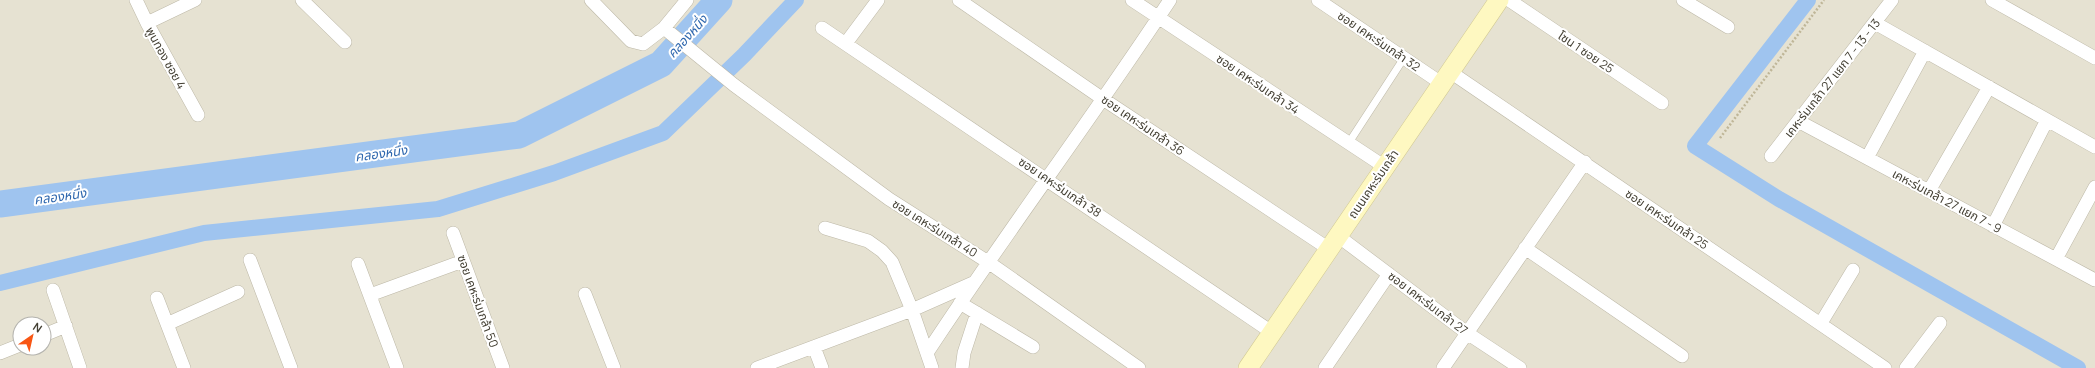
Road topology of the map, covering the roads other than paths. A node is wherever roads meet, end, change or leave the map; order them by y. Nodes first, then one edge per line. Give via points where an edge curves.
1 (136, 0) edge
2 (195, 0) edge
3 (302, 0) edge
4 (591, 0) edge
5 (687, 0) edge
6 (878, 0) edge
7 (959, 0) edge
8 (1132, 0) edge
9 (1170, 0) edge
10 (1318, 0) edge
11 (1498, 0) edge
12 (1509, 0) edge
13 (1683, 0) edge
14 (1892, 0) edge
15 (1992, 0) edge
16 (1158, 17) junction
17 (147, 23) junction
18 (1875, 23) junction
19 (1728, 27) dead end
20 (665, 28) junction
21 (822, 28) dead end
22 (345, 42) dead end
23 (846, 43) junction
24 (1925, 51) junction
25 (1404, 58) junction
26 (2095, 58) edge
27 (1445, 77) junction
28 (1988, 87) junction
29 (1103, 99) junction
30 (1662, 104) dead end
31 (198, 115) dead end
32 (2047, 120) junction
33 (1798, 121) junction
34 (1348, 144) junction
35 (2095, 147) edge
36 (1771, 156) dead end
37 (1867, 158) junction
38 (1585, 162) junction
39 (1384, 167) junction
40 (1046, 178) junction
41 (2095, 187) edge
42 (1929, 191) junction
43 (1993, 226) junction
44 (825, 228) dead end
45 (453, 233) dead end
46 (1333, 242) junction
47 (1525, 248) junction
48 (2056, 259) junction
49 (250, 260) dead end
50 (463, 261) junction
51 (988, 262) junction
52 (358, 264) dead end
53 (1853, 270) dead end
54 (1389, 274) junction
55 (2095, 280) edge
56 (972, 283) junction
57 (53, 290) dead end
58 (238, 292) dead end
59 (585, 294) dead end
60 (370, 295) junction
61 (157, 298) dead end
62 (960, 303) junction
63 (912, 310) junction
64 (977, 313) junction
65 (1821, 323) junction
66 (1940, 323) dead end
67 (167, 324) junction
68 (66, 326) junction
69 (52, 332) edge
70 (1273, 332) junction
71 (1467, 333) junction
72 (814, 347) junction
73 (1033, 347) dead end
74 (12, 348) edge
75 (0, 353) edge
76 (927, 353) junction
77 (1682, 356) dead end
78 (80, 368) edge
79 (184, 368) edge
80 (291, 368) edge
81 (397, 368) edge
82 (503, 368) edge
83 (614, 368) edge
84 (757, 368) edge
85 (822, 368) edge
86 (932, 368) edge
87 (962, 368) edge
88 (1139, 368) edge
89 (1248, 368) edge
90 (1325, 368) edge
91 (1443, 368) edge
92 (1520, 368) edge
93 (1885, 368) edge
94 (1906, 368) edge

1 - 17 street, พูนทอง ซอย 4
2 - 17 street
3 - 22 street
4 - 20 street via 631,41 643,44
5 - 20 street
6 - 23 street
7 - 29 street, ซอย เคหะร่มเกล้า 36
8 - 16 street, ซอย เคหะร่มเกล้า 34
9 - 16 street
10 - 25 street, ซอย เคหะร่มเกล้า 32
11 - 27 street, ถนนเคหะร่มเกล้า
12 - 30 street, โซน 1 ซอย 25
13 - 19 street
14 - 18 street, เคหะร่มเกล้า 27 แยก 7 - 13 - 13
15 - 26 street
16 - 29 street
16 - 34 street, ซอย เคหะร่มเกล้า 34
17 - 31 street, พูนทอง ซอย 4
18 - 24 street
18 - 33 street, เคหะร่มเกล้า 27 แยก 7 - 13 - 13
20 - 51 street, ซอย เคหะร่มเกล้า 40 via 734,85 889,199
21 - 23 street, ซอย เคหะร่มเกล้า 38
23 - 40 street, ซอย เคหะร่มเกล้า 38
24 - 28 street
24 - 37 street
25 - 27 street, ซอย เคหะร่มเกล้า 32
25 - 34 lane
27 - 38 street, ซอย เคหะร่มเกล้า 25
27 - 39 street, ถนนเคหะร่มเกล้า
28 - 32 street
28 - 42 street
29 - 40 street
29 - 46 street, ซอย เคหะร่มเกล้า 36
32 - 35 street
32 - 43 street
33 - 36 street, เคหะร่มเกล้า 27 แยก 7 - 13 - 13
33 - 37 street, เคหะร่มเกล้า 27 แยก 7 - 9
34 - 39 street, ซอย เคหะร่มเกล้า 34
37 - 42 street, เคหะร่มเกล้า 27 แยก 7 - 9
38 - 47 street
38 - 65 street, ซอย เคหะร่มเกล้า 25
39 - 46 street, ถนนเคหะร่มเกล้า
40 - 51 street
40 - 70 street, ซอย เคหะร่มเกล้า 38
41 - 48 street
42 - 43 street, เคหะร่มเกล้า 27 แยก 7 - 9
43 - 48 street, เคหะร่มเกล้า 27 แยก 7 - 9
44 - 63 street via 868,240 882,251 892,262
45 - 50 street, ซอย เคหะร่มเกล้า 50
46 - 54 street, ซอย เคหะร่มเกล้า 27
46 - 70 street, ถนนเคหะร่มเกล้า
47 - 71 street
47 - 77 street
48 - 55 street, เคหะร่มเกล้า 27 แยก 7 - 9
49 - 80 street
50 - 60 street
50 - 82 street, ซอย เคหะร่มเกล้า 50
51 - 56 street
51 - 88 street, ซอย เคหะร่มเกล้า 40
52 - 60 street
53 - 65 street
54 - 71 street, ซอย เคหะร่มเกล้า 27
54 - 90 street
56 - 62 street
56 - 63 street
57 - 68 street
58 - 67 street
59 - 83 street
60 - 81 street
61 - 67 street
62 - 64 street
62 - 76 street
63 - 72 street
63 - 76 street
64 - 73 street
64 - 87 street via 964,353
65 - 93 street, ซอย เคหะร่มเกล้า 25
66 - 94 street
67 - 79 street
68 - 69 street
68 - 78 street
70 - 89 street, ถนนเคหะร่มเกล้า
71 - 91 street
71 - 92 street, ซอย เคหะร่มเกล้า 27
72 - 84 street
72 - 85 street
74 - 75 street
76 - 86 street

